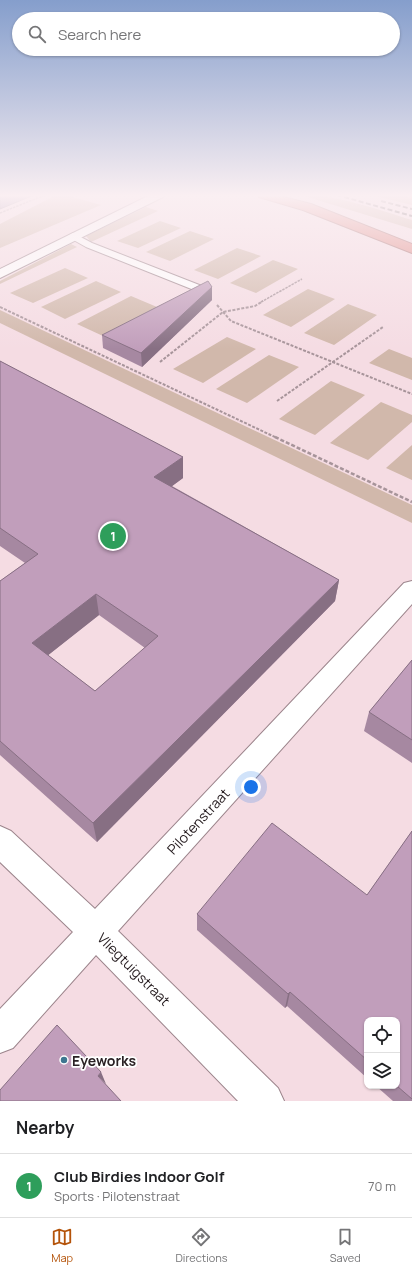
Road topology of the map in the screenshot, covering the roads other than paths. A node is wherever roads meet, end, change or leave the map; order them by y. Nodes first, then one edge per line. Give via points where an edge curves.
1 (53, 246) edge
2 (92, 246) edge
3 (0, 274) edge
4 (203, 290) edge
5 (412, 589) edge
6 (0, 841) edge
7 (96, 932) junction
8 (0, 1035) edge
9 (265, 1101) edge

1 - 3 street
2 - 4 lane
5 - 7 street, Pilotenstraat
6 - 7 street, Vliegtuigstraat
7 - 8 street, Pilotenstraat
7 - 9 street, Vliegtuigstraat

